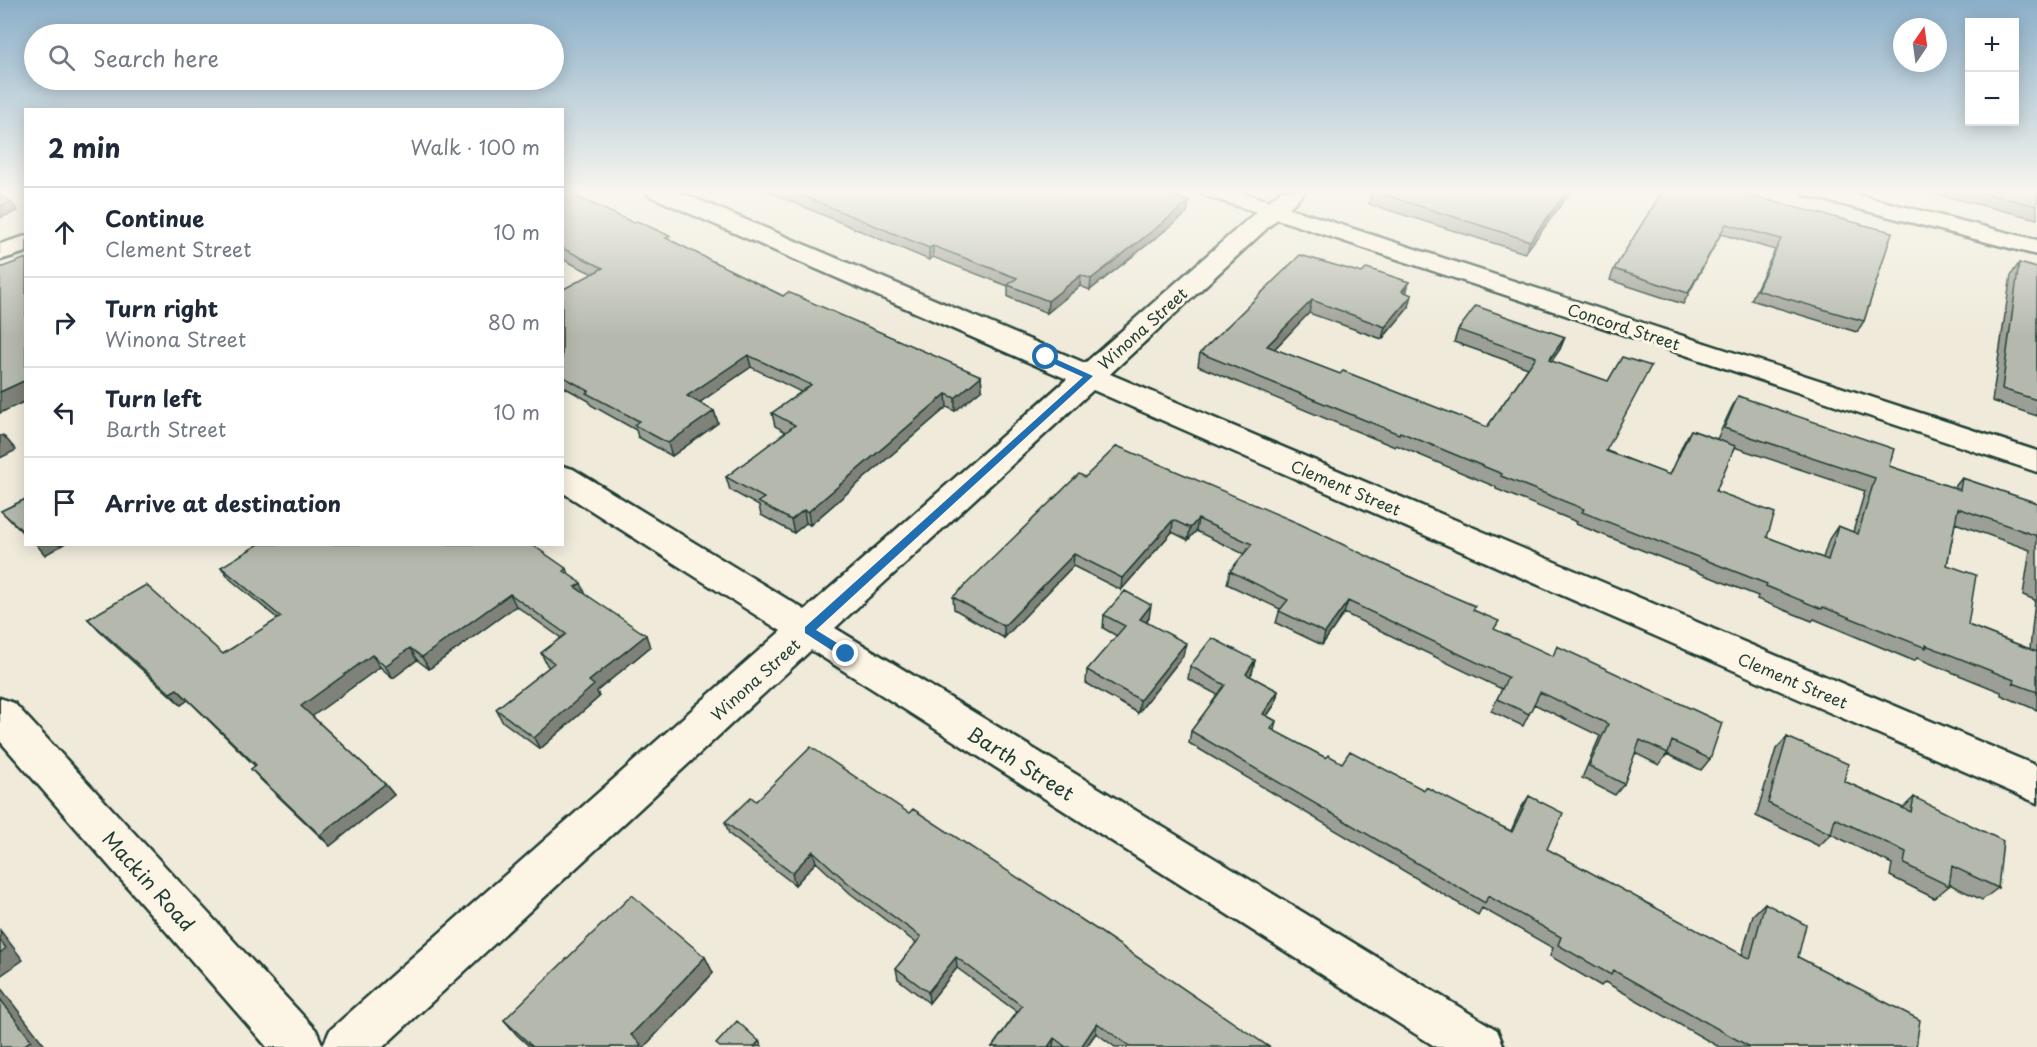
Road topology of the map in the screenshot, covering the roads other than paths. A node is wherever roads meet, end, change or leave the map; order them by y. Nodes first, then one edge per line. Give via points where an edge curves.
1 (771, 239) edge
2 (1241, 239) edge
3 (1396, 239) edge
4 (2002, 239) edge
5 (24, 244) edge
6 (2037, 248) edge
7 (0, 253) edge
8 (1089, 376) junction
9 (2037, 462) edge
10 (564, 478) edge
11 (808, 630) junction
12 (0, 714) edge
13 (2037, 785) edge
14 (299, 1047) edge
15 (347, 1047) edge
16 (1480, 1047) edge

1 - 8 street, Clement Street
2 - 8 street, Winona Street
3 - 9 street, Concord Street
4 - 6 street
5 - 7 street
8 - 11 street, Winona Street
8 - 13 street, Clement Street
10 - 11 street, Barth Street
11 - 15 street, Winona Street
11 - 16 street, Barth Street
12 - 14 street, Mackin Road

